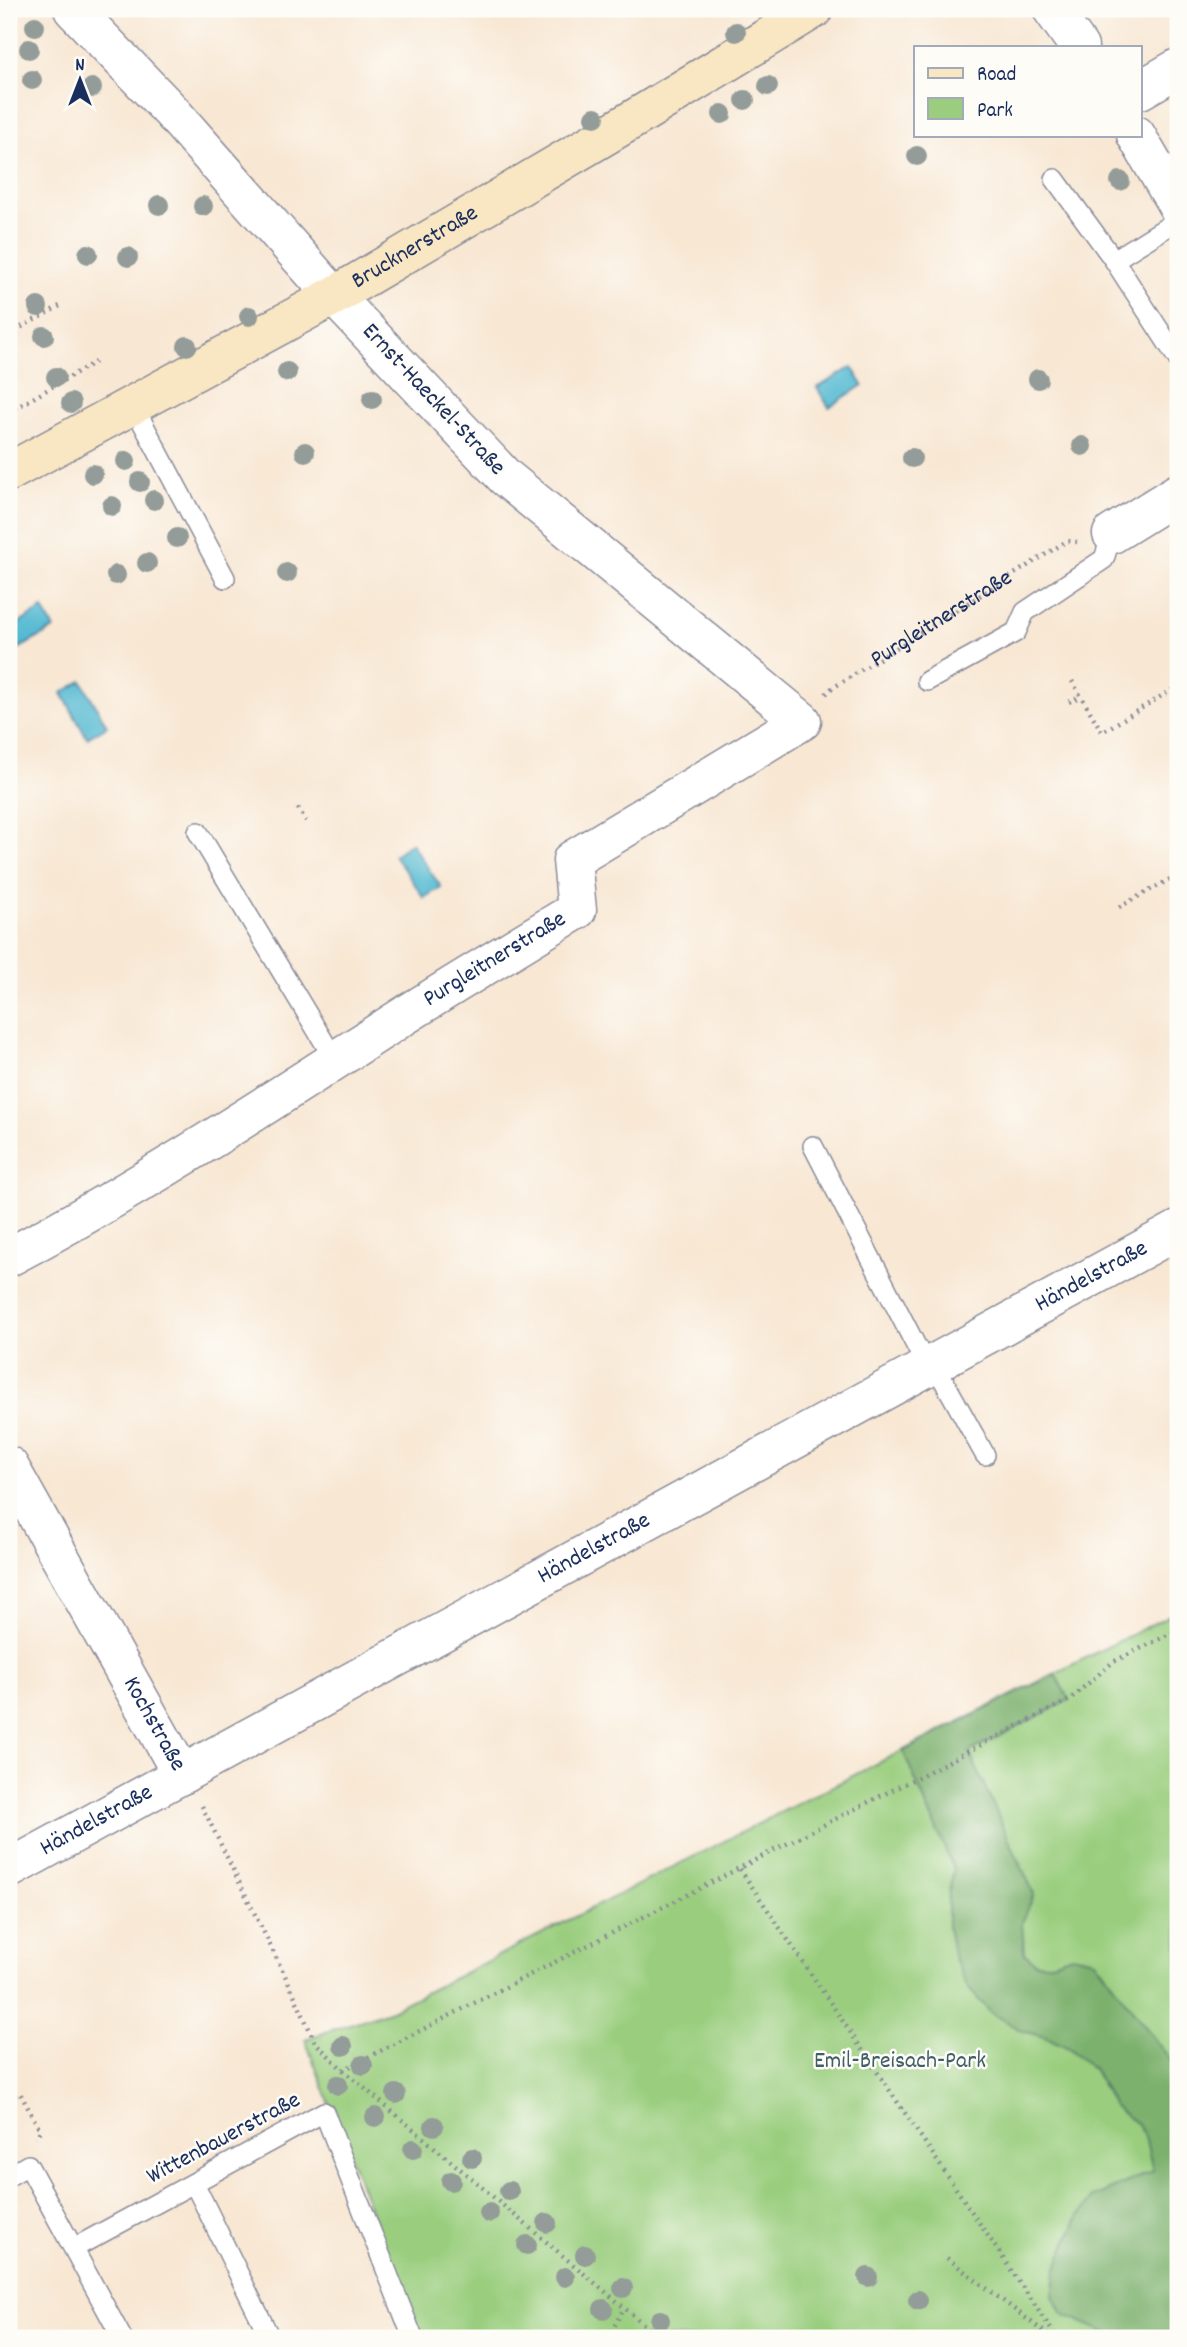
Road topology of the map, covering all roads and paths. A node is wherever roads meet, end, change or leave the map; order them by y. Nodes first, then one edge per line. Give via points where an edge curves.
1 (73, 9) edge
2 (814, 9) edge
3 (1052, 9) edge
4 (1078, 46) edge
5 (1178, 68) edge
6 (1142, 89) edge
7 (1137, 136) edge
8 (1055, 179) dead end
9 (1178, 207) edge
10 (1178, 220) edge
11 (1114, 260) junction
12 (334, 296) junction
13 (60, 306) dead end
14 (9, 334) edge
15 (1178, 359) edge
16 (95, 362) dead end
17 (132, 404) junction
18 (9, 412) edge
19 (9, 472) edge
20 (1178, 493) edge
21 (1112, 534) junction
22 (225, 578) dead end
23 (927, 681) dead end
24 (1072, 681) dead end
25 (1178, 686) edge
26 (1081, 696) junction
27 (1069, 702) dead end
28 (802, 720) junction
29 (298, 808) dead end
30 (306, 821) dead end
31 (198, 832) dead end
32 (1178, 875) edge
33 (1119, 907) dead end
34 (336, 1062) junction
35 (813, 1146) dead end
36 (1178, 1230) edge
37 (9, 1257) edge
38 (931, 1365) junction
39 (985, 1455) dead end
40 (9, 1466) edge
41 (1178, 1630) edge
42 (182, 1775) junction
43 (9, 1869) edge
44 (740, 1869) junction
45 (343, 2070) junction
46 (9, 2099) edge
47 (28, 2165) junction
48 (9, 2176) edge
49 (194, 2183) junction
50 (74, 2248) junction
51 (947, 2258) dead end
52 (624, 2308) junction
53 (122, 2338) edge
54 (270, 2338) edge
55 (413, 2338) edge
56 (608, 2338) edge
57 (660, 2338) edge
58 (1054, 2338) edge

1 - 12 street, Ernst-Haeckel-Straße via 170,110
2 - 12 main road, Brucknerstraße
3 - 4 street
5 - 6 street
7 - 9 street
8 - 11 lane
10 - 11 lane
11 - 15 lane
12 - 17 main road, Brucknerstraße
12 - 28 street, Ernst-Haeckel-Straße via 505,477
13 - 14 path
16 - 18 path
17 - 19 main road, Brucknerstraße
17 - 22 lane
20 - 21 street
21 - 23 lane, Purgleitnerstraße via 1104,559 1025,612 1016,632
21 - 28 path, Purgleitnerstraße via 1085,543 1067,541 831,689
24 - 26 path
25 - 26 path via 1102,732
26 - 27 path
28 - 34 street, Purgleitnerstraße via 572,860 577,910
29 - 30 path
31 - 34 lane
32 - 33 path
34 - 37 street, Purgleitnerstraße
35 - 38 lane
36 - 38 street, Händelstraße
38 - 39 lane
38 - 42 street, Händelstraße
40 - 42 street, Kochstraße
41 - 44 path via 1113,1662 1069,1700
42 - 43 street, Händelstraße
42 - 45 path, Kochstraße via 200,1801 316,2042
44 - 45 path
44 - 58 path
45 - 52 path, Kochstraße
46 - 47 path via 20,2093 40,2130
47 - 48 lane
47 - 50 lane
49 - 50 lane, Wittenbauerstraße
49 - 54 lane
49 - 55 lane, Wittenbauerstraße via 324,2112
50 - 53 lane
51 - 58 path
52 - 56 path
52 - 57 path, Kochstraße

